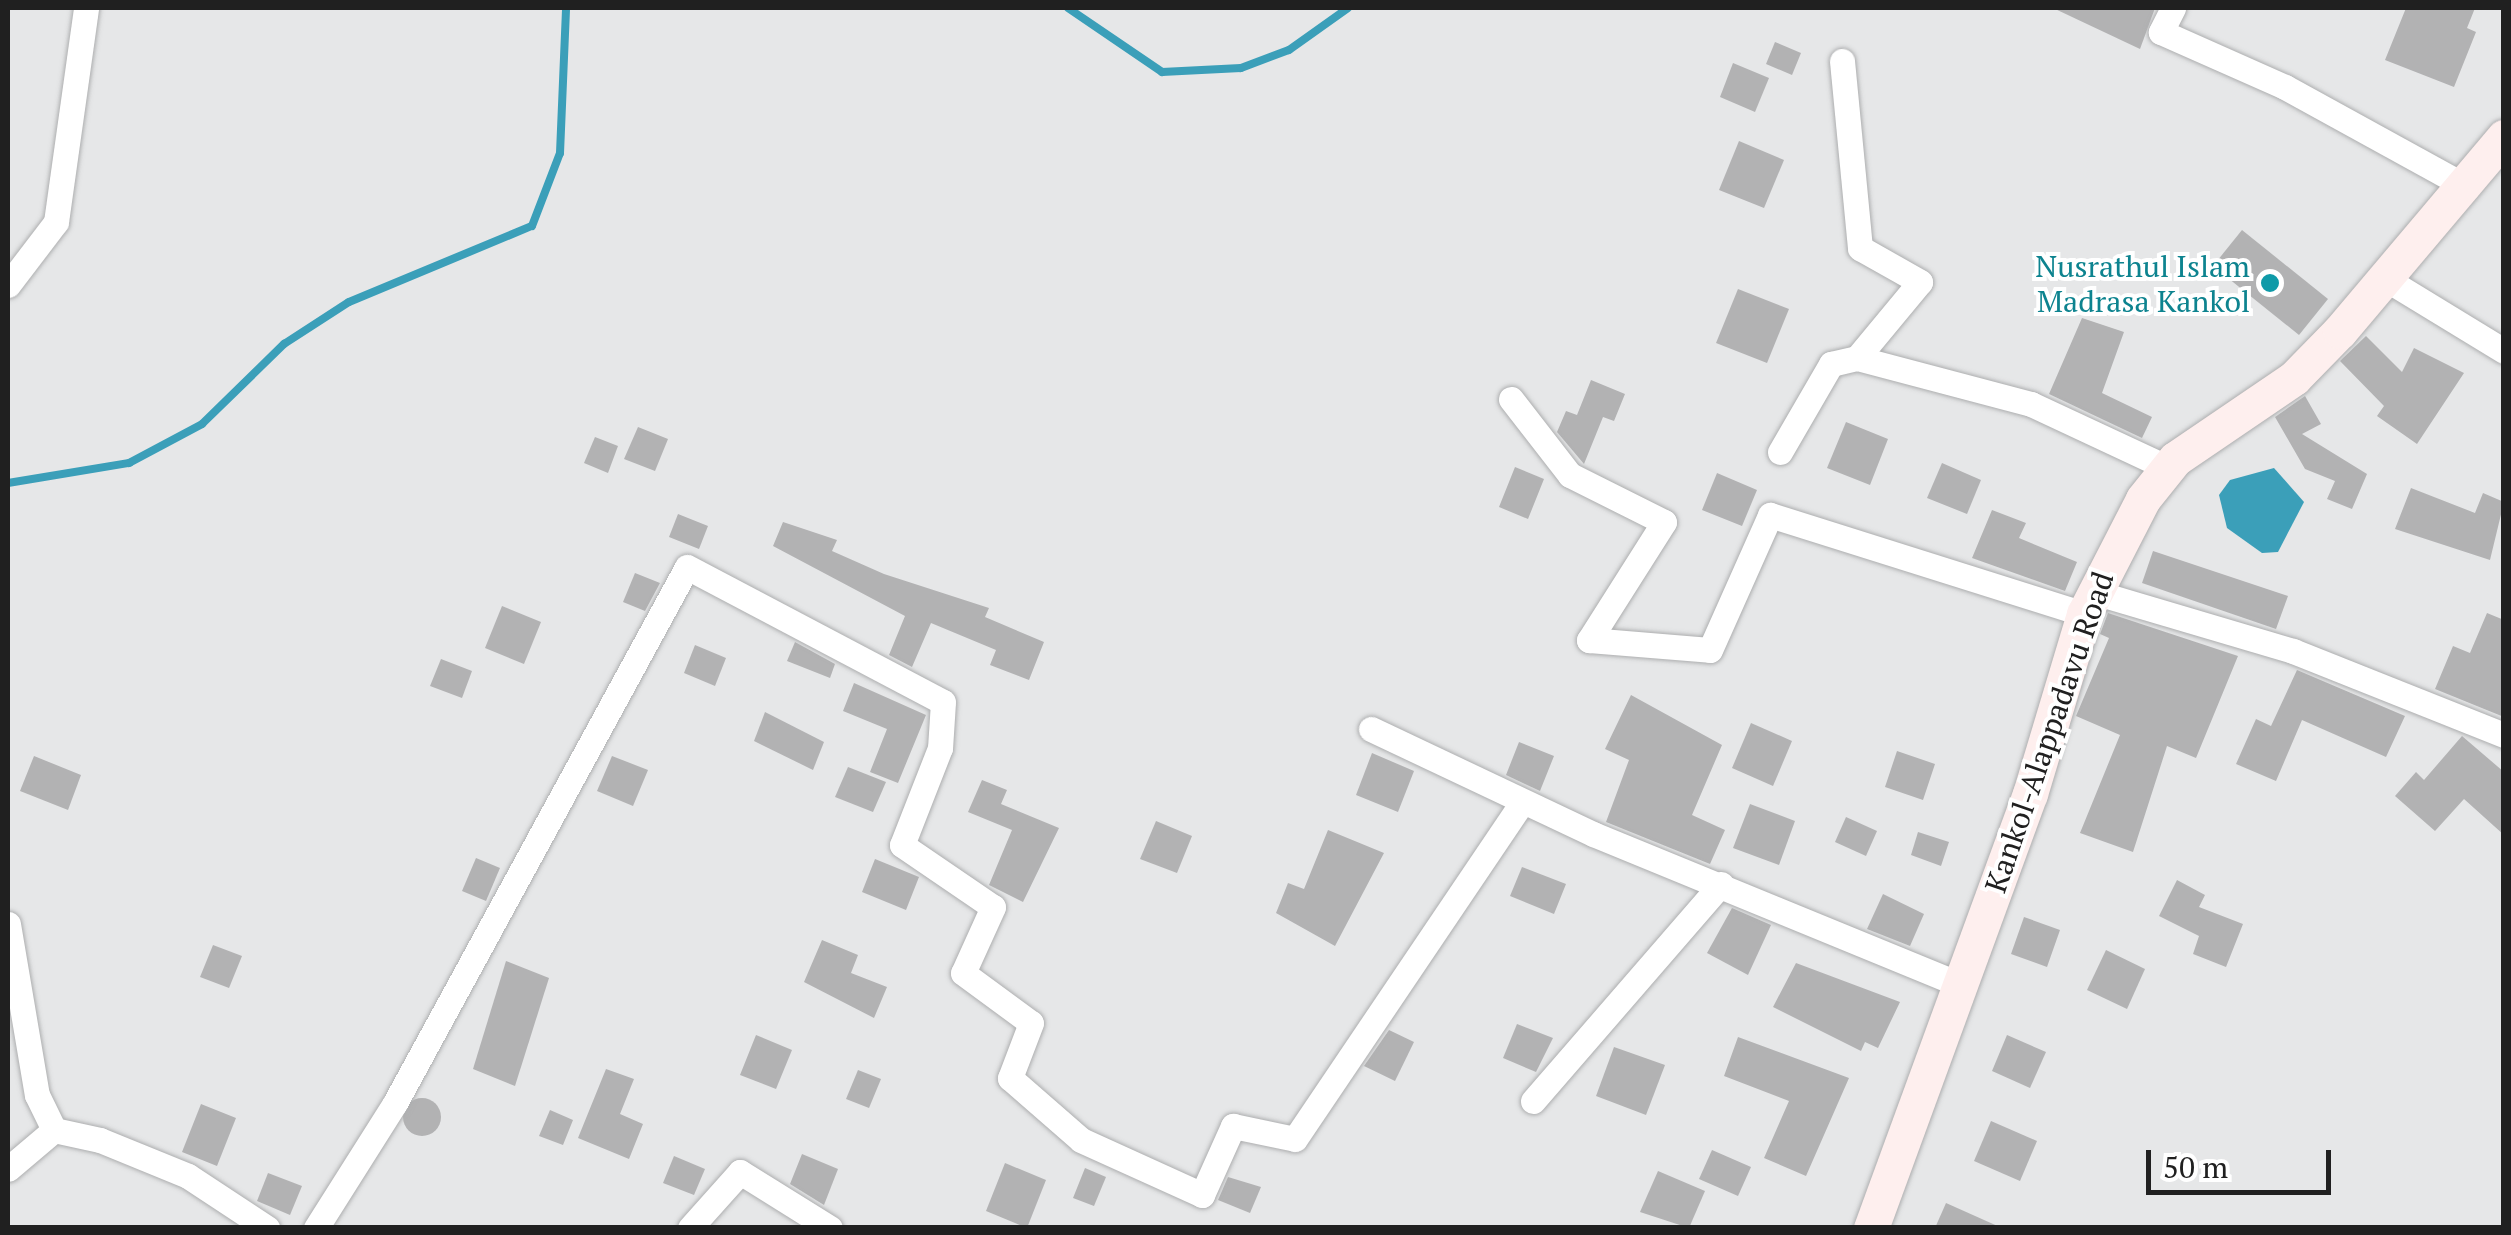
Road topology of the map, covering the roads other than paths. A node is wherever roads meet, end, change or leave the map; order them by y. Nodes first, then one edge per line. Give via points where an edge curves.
1 (86, 8) edge
2 (2172, 8) edge
3 (1842, 61) dead end
4 (2504, 137) edge
5 (2467, 188) junction
6 (2386, 279) junction
7 (8, 285) edge
8 (2504, 351) edge
9 (1857, 358) junction
10 (1511, 399) dead end
11 (1780, 452) dead end
12 (2168, 468) junction
13 (2089, 603) junction
14 (1370, 729) dead end
15 (2504, 734) edge
16 (1522, 803) junction
17 (1720, 884) junction
18 (8, 924) edge
19 (1957, 983) junction
20 (1533, 1101) dead end
21 (54, 1130) junction
22 (8, 1169) edge
23 (267, 1228) edge
24 (316, 1228) edge
25 (690, 1228) edge
26 (830, 1228) edge
27 (1871, 1228) edge

1 - 7 street via 56,222
2 - 5 street via 2161,32 2285,87
3 - 9 street via 1860,248 1920,282
4 - 5 main road, Kankol-Alappadavu Road
5 - 6 main road, Kankol-Alappadavu Road
6 - 8 street
6 - 12 main road, Kankol-Alappadavu Road via 2294,378
9 - 11 street via 1832,364
9 - 12 street via 2031,404
10 - 13 street via 1570,474 1664,522 1589,640 1710,650 1770,515
12 - 13 main road, Kankol-Alappadavu Road
13 - 15 street via 2293,651
13 - 19 main road, Kankol-Alappadavu Road via 2030,794
14 - 16 street
16 - 17 street
16 - 24 street via 1296,1139 1233,1126 1202,1195 1081,1140 1010,1078 1030,1023 964,973 993,907 902,845 940,748 943,702 688,567 395,1103
17 - 19 street
17 - 20 street
18 - 21 street via 36,1095
19 - 27 main road, Kankol-Alappadavu Road
21 - 22 street
21 - 23 street via 188,1176
25 - 26 street via 740,1172

